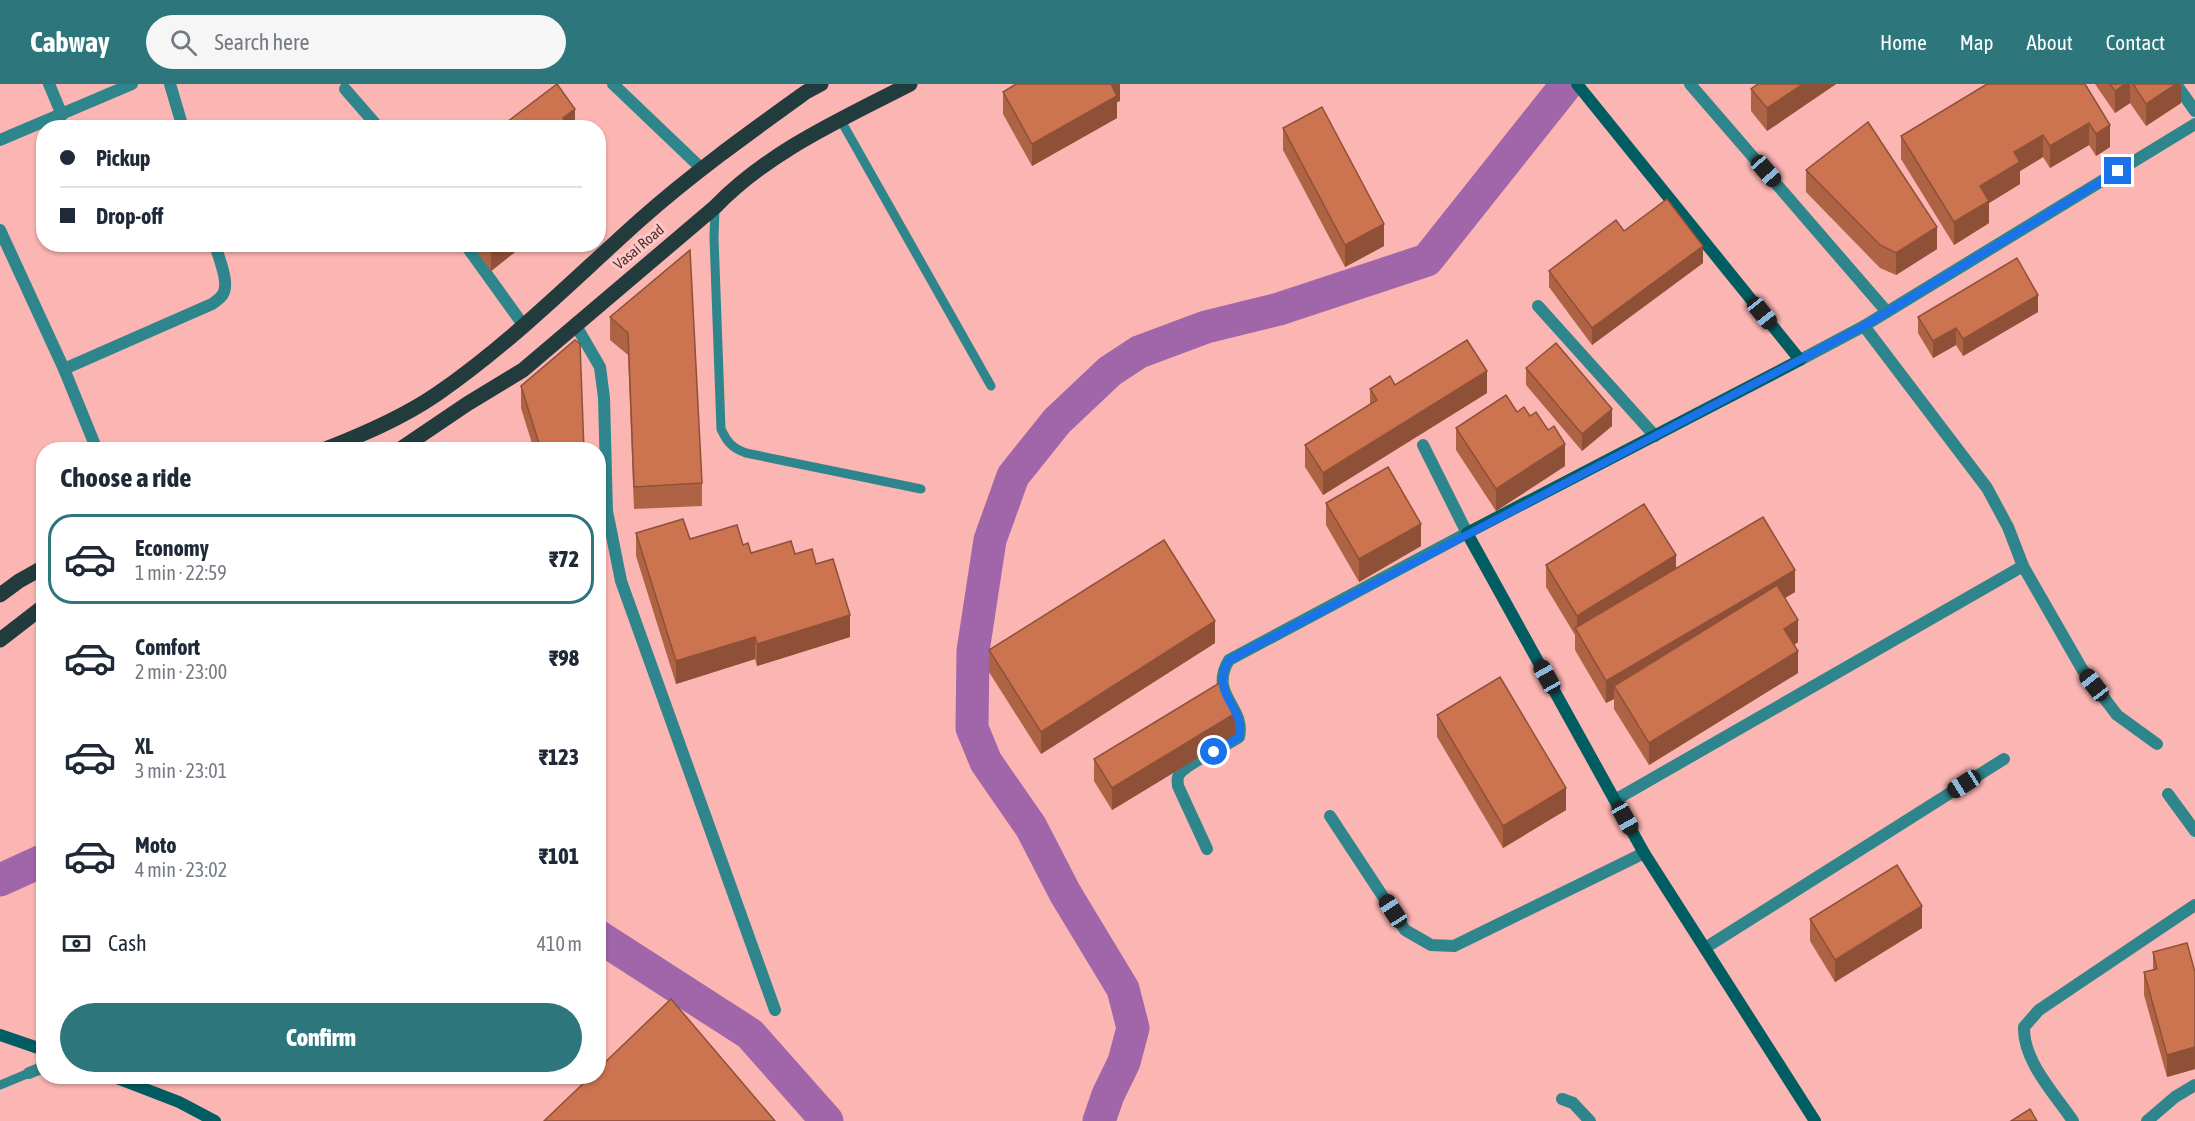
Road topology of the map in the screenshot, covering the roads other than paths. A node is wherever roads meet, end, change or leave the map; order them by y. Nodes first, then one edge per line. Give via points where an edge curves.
1 (49, 84) edge
2 (132, 84) edge
3 (171, 84) edge
4 (613, 84) edge
5 (821, 84) edge
6 (910, 84) edge
7 (1577, 84) edge
8 (1690, 84) edge
9 (2176, 84) edge
10 (345, 89) dead end
11 (2195, 111) edge
12 (62, 115) junction
13 (840, 119) junction
14 (50, 120) edge
15 (181, 120) edge
16 (372, 120) edge
17 (2195, 124) edge
18 (36, 125) edge
19 (0, 140) edge
20 (701, 168) junction
21 (715, 207) junction
22 (0, 230) edge
23 (606, 251) edge
24 (217, 252) edge
25 (471, 252) edge
26 (605, 252) edge
27 (1538, 306) dead end
28 (1887, 312) junction
29 (576, 324) junction
30 (524, 326) junction
31 (1864, 326) junction
32 (1800, 360) junction
33 (64, 369) junction
34 (991, 386) dead end
35 (1655, 436) junction
36 (94, 442) edge
37 (344, 442) edge
38 (411, 442) edge
39 (605, 442) edge
40 (1423, 445) dead end
41 (606, 473) edge
42 (921, 489) dead end
43 (1467, 533) junction
44 (2023, 566) junction
45 (36, 571) edge
46 (0, 595) edge
47 (36, 612) edge
48 (0, 640) edge
49 (2157, 744) dead end
50 (2004, 759) dead end
51 (2168, 795) dead end
52 (1615, 800) junction
53 (1330, 816) dead end
54 (2195, 831) edge
55 (1207, 849) dead end
56 (1644, 853) junction
57 (2195, 905) edge
58 (1705, 948) junction
59 (775, 1010) dead end
60 (0, 1035) edge
61 (36, 1047) edge
62 (36, 1070) edge
63 (29, 1073) joint
64 (132, 1084) edge
65 (0, 1085) edge
66 (2195, 1085) edge
67 (1562, 1099) dead end
68 (215, 1121) edge
69 (1590, 1121) edge
70 (1815, 1121) edge
71 (2073, 1121) edge
72 (2147, 1121) edge

1 - 12 street
2 - 12 street
3 - 15 street
4 - 20 street
5 - 20 main road, Vasai Road
6 - 13 main road, Vasai Road
7 - 32 street
8 - 28 street
9 - 11 street
10 - 16 street
12 - 14 street
13 - 21 main road, Vasai Road via 736,184
13 - 34 lane
17 - 28 street
18 - 19 street
20 - 23 main road, Vasai Road
21 - 29 main road, Vasai Road
21 - 42 lane via 721,429 726,441 746,453
22 - 33 street
24 - 33 street via 225,291 212,304
25 - 30 street
26 - 30 main road, Vasai Road
27 - 35 street
28 - 31 street
29 - 38 main road, Vasai Road via 523,370
29 - 39 street via 600,367
30 - 37 main road, Vasai Road via 436,394
31 - 32 street
31 - 44 street via 1987,488
32 - 35 street
33 - 36 street
35 - 43 street
40 - 43 street
41 - 59 street via 607,511 621,580
43 - 52 street
43 - 55 street via 1229,660 1222,671 1222,684 1241,727 1239,737 1178,775 1178,786
44 - 49 street via 2082,669 2117,715
44 - 52 street
45 - 46 main road
47 - 48 main road
50 - 58 street
51 - 54 street
52 - 56 street
53 - 56 street via 1405,930 1431,945 1454,946
56 - 58 street
57 - 71 street via 2039,1010 2024,1027 2028,1056
58 - 70 street
60 - 61 street
62 - 63 street
63 - 65 lane
64 - 68 street
66 - 72 street
67 - 69 street via 1573,1103

